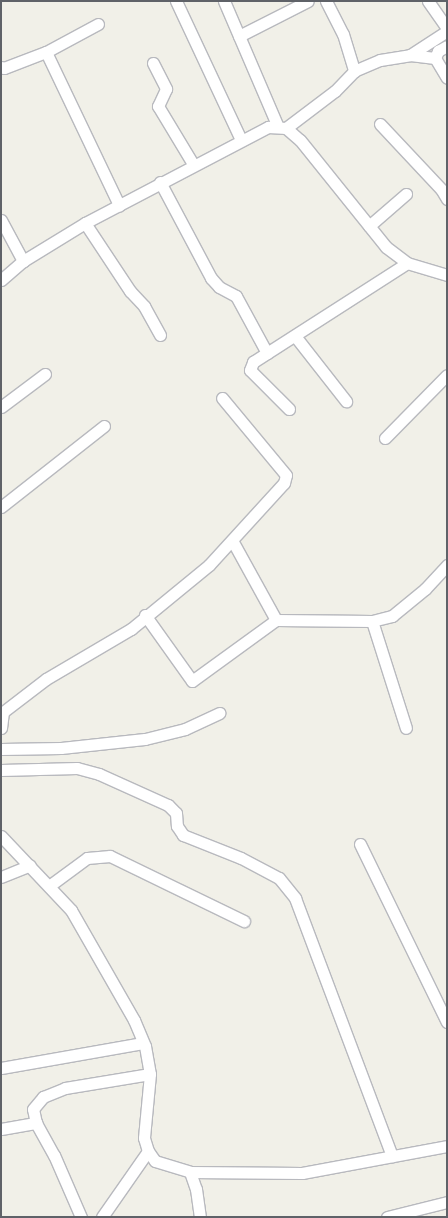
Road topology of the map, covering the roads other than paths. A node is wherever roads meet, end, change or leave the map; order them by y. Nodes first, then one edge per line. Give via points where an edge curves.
1 (176, 1) edge
2 (224, 1) edge
3 (308, 1) edge
4 (326, 1) edge
5 (428, 1) edge
6 (98, 24) dead end
7 (447, 30) edge
8 (239, 36) junction
9 (447, 46) edge
10 (46, 52) junction
11 (410, 55) junction
12 (435, 58) junction
13 (153, 63) dead end
14 (1, 67) edge
15 (354, 71) junction
16 (447, 78) edge
17 (380, 124) dead end
18 (282, 128) junction
19 (241, 140) junction
20 (193, 164) junction
21 (160, 182) junction
22 (406, 194) dead end
23 (447, 199) edge
24 (120, 204) junction
25 (1, 220) edge
26 (84, 223) junction
27 (369, 226) junction
28 (23, 261) junction
29 (407, 263) junction
30 (447, 275) edge
31 (1, 280) edge
32 (160, 335) dead end
33 (295, 336) junction
34 (267, 353) junction
35 (45, 374) dead end
36 (447, 375) edge
37 (222, 398) dead end
38 (346, 401) dead end
39 (1, 407) edge
40 (289, 409) dead end
41 (104, 426) dead end
42 (385, 438) dead end
43 (1, 507) edge
44 (233, 542) junction
45 (447, 565) edge
46 (145, 615) junction
47 (276, 620) junction
48 (372, 621) junction
49 (2, 711) edge
50 (220, 713) dead end
51 (1, 728) edge
52 (406, 728) dead end
53 (1, 749) edge
54 (1, 770) edge
55 (1, 836) edge
56 (360, 844) dead end
57 (30, 865) junction
58 (1, 877) edge
59 (49, 886) junction
60 (244, 921) dead end
61 (447, 1022) edge
62 (144, 1043) junction
63 (1, 1068) edge
64 (150, 1074) junction
65 (36, 1123) junction
66 (1, 1129) edge
67 (447, 1146) edge
68 (148, 1151) junction
69 (392, 1156) junction
70 (190, 1172) junction
71 (447, 1202) edge
72 (416, 1212) edge
73 (82, 1217) edge
74 (102, 1217) edge
75 (200, 1217) edge
76 (387, 1217) edge

1 - 19 street
2 - 8 street
3 - 8 street
4 - 15 street via 343,34
5 - 7 street
6 - 10 street
7 - 11 street
8 - 18 street
9 - 12 street via 438,51
10 - 14 street
10 - 24 street
11 - 12 street
11 - 15 street via 380,60
12 - 16 street
13 - 20 street via 166,89 158,106
15 - 18 street via 335,91
17 - 23 street
18 - 19 street via 268,127
18 - 27 street via 300,140
19 - 20 street
20 - 21 street
21 - 24 street
21 - 34 street via 212,278 219,287 236,296
22 - 27 street
24 - 26 street
25 - 28 street
26 - 28 street
26 - 32 street via 130,291 144,306
27 - 29 street
28 - 31 street
29 - 30 street
29 - 33 street
33 - 34 street
33 - 38 street
34 - 40 street via 253,362 250,370
35 - 39 street
36 - 42 street
37 - 44 street via 286,475 284,483
41 - 43 street
44 - 46 street
44 - 47 street
45 - 48 street via 426,589 392,616
46 - 47 street via 192,681
46 - 49 street via 130,629 46,679
47 - 48 street
48 - 52 street
49 - 51 street
50 - 53 street via 185,729 145,740 61,748
54 - 69 street via 77,768 99,774 168,805 176,813 177,826 183,835 242,858 279,878 295,898
55 - 57 street
56 - 61 street
57 - 58 street
57 - 59 street
59 - 60 street via 87,858 110,856
59 - 62 street via 71,910
62 - 63 street
62 - 64 street
64 - 65 street via 65,1088 43,1097 33,1109
64 - 68 street via 144,1138
65 - 66 street
65 - 73 street
67 - 69 street
68 - 70 street via 155,1161
68 - 74 street
69 - 70 street via 302,1173
70 - 75 street
71 - 72 street
72 - 76 street

